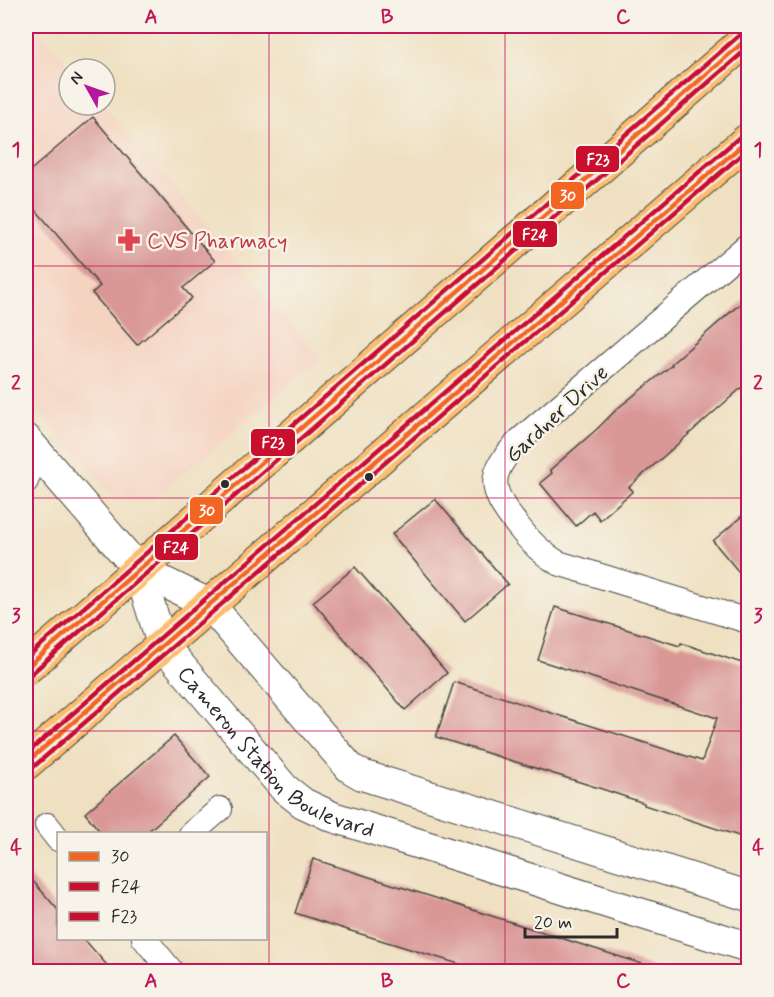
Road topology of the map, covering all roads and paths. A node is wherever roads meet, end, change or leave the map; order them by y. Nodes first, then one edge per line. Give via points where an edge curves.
1 (748, 38) edge
2 (748, 140) edge
3 (748, 245) edge
4 (31, 445) edge
5 (26, 481) edge
6 (139, 570) junction
7 (209, 604) junction
8 (748, 621) edge
9 (162, 644) junction
10 (26, 668) edge
11 (26, 763) edge
12 (220, 809) dead end
13 (193, 832) edge
14 (748, 896) edge
15 (145, 940) edge
16 (748, 947) edge
17 (172, 972) edge

1 - 6 main road
2 - 7 main road
3 - 8 street, Gardner Drive via 520,440 503,459 495,487 501,506 528,540 558,563
4 - 5 street
4 - 6 street
6 - 7 street, Cameron Station Boulevard
6 - 9 street, Cameron Station Boulevard
6 - 10 main road
7 - 9 main road
7 - 14 street, Cameron Station Boulevard via 350,768 362,775
9 - 11 main road
9 - 16 street, Cameron Station Boulevard via 285,788 315,810
12 - 13 street
15 - 17 street

